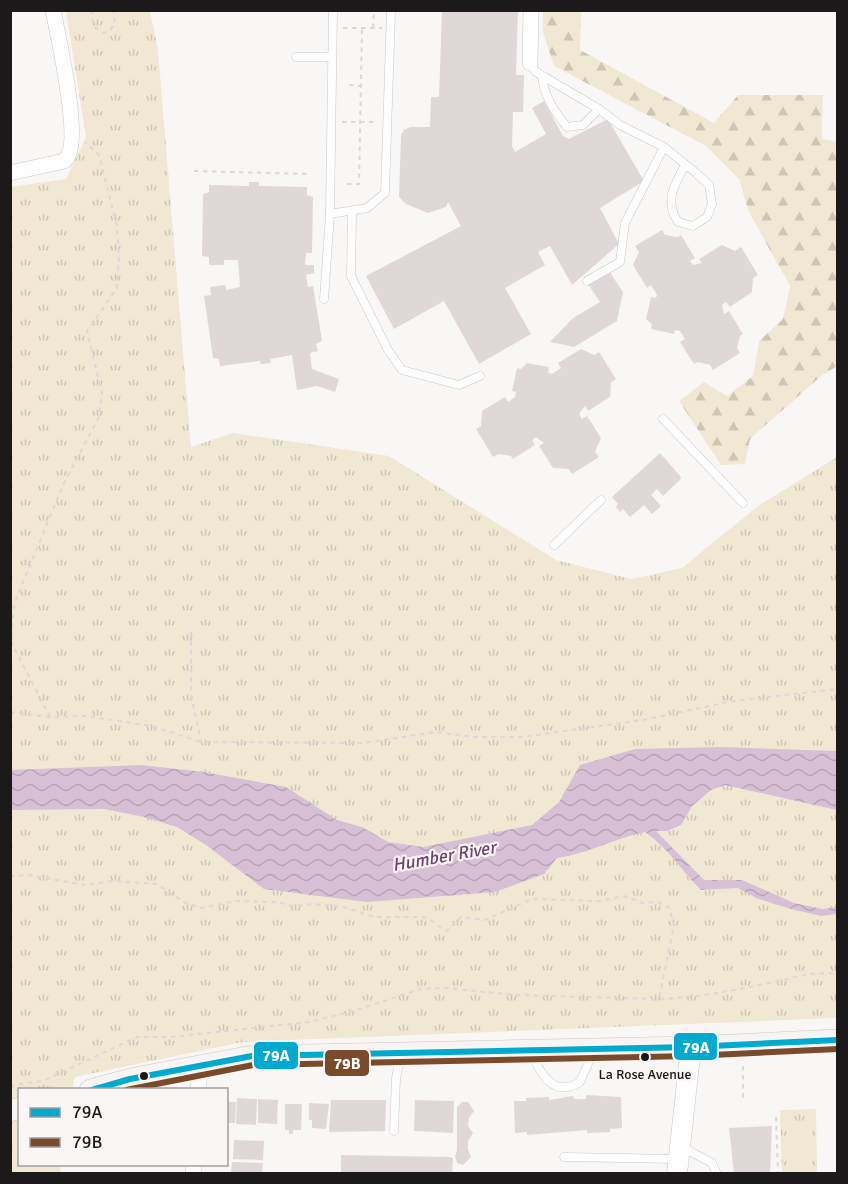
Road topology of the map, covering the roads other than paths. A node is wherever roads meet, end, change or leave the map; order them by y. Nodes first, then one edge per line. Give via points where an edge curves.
1 (53, 10) edge
2 (333, 10) edge
3 (391, 10) edge
4 (531, 10) edge
5 (296, 57) dead end
6 (332, 57) junction
7 (530, 63) joint
8 (542, 76) junction
9 (599, 109) junction
10 (664, 147) junction
11 (685, 165) junction
12 (10, 173) edge
13 (352, 212) junction
14 (330, 214) junction
15 (587, 281) dead end
16 (324, 299) dead end
17 (480, 376) dead end
18 (663, 419) dead end
19 (600, 500) dead end
20 (743, 503) dead end
21 (554, 545) dead end
22 (837, 1040) edge
23 (691, 1047) junction
24 (595, 1049) junction
25 (530, 1050) junction
26 (401, 1053) junction
27 (201, 1067) junction
28 (94, 1088) edge
29 (198, 1088) edge
30 (394, 1131) dead end
31 (564, 1157) dead end
32 (678, 1160) edge
33 (717, 1173) edge

1 - 12 street via 72,148 64,161
2 - 6 lane
3 - 13 lane via 386,193 367,208
4 - 7 street
5 - 6 lane
6 - 14 lane
7 - 8 lane
8 - 9 lane
8 - 9 lane via 554,111 567,127 583,126
9 - 10 lane via 620,125
10 - 11 lane
10 - 15 lane via 625,222 620,262
11 - 11 lane via 670,198 671,211 678,222 693,226 707,217 712,204 709,185
13 - 14 lane
13 - 17 lane via 351,276 402,370 459,385
14 - 16 lane
18 - 20 lane
19 - 21 lane
22 - 23 main road
23 - 24 main road
23 - 32 street
24 - 25 main road
24 - 25 lane via 580,1082 569,1087 545,1081
25 - 26 main road
26 - 27 main road via 252,1056
26 - 30 lane
27 - 28 main road
27 - 29 street
31 - 32 lane
32 - 33 lane via 712,1163

